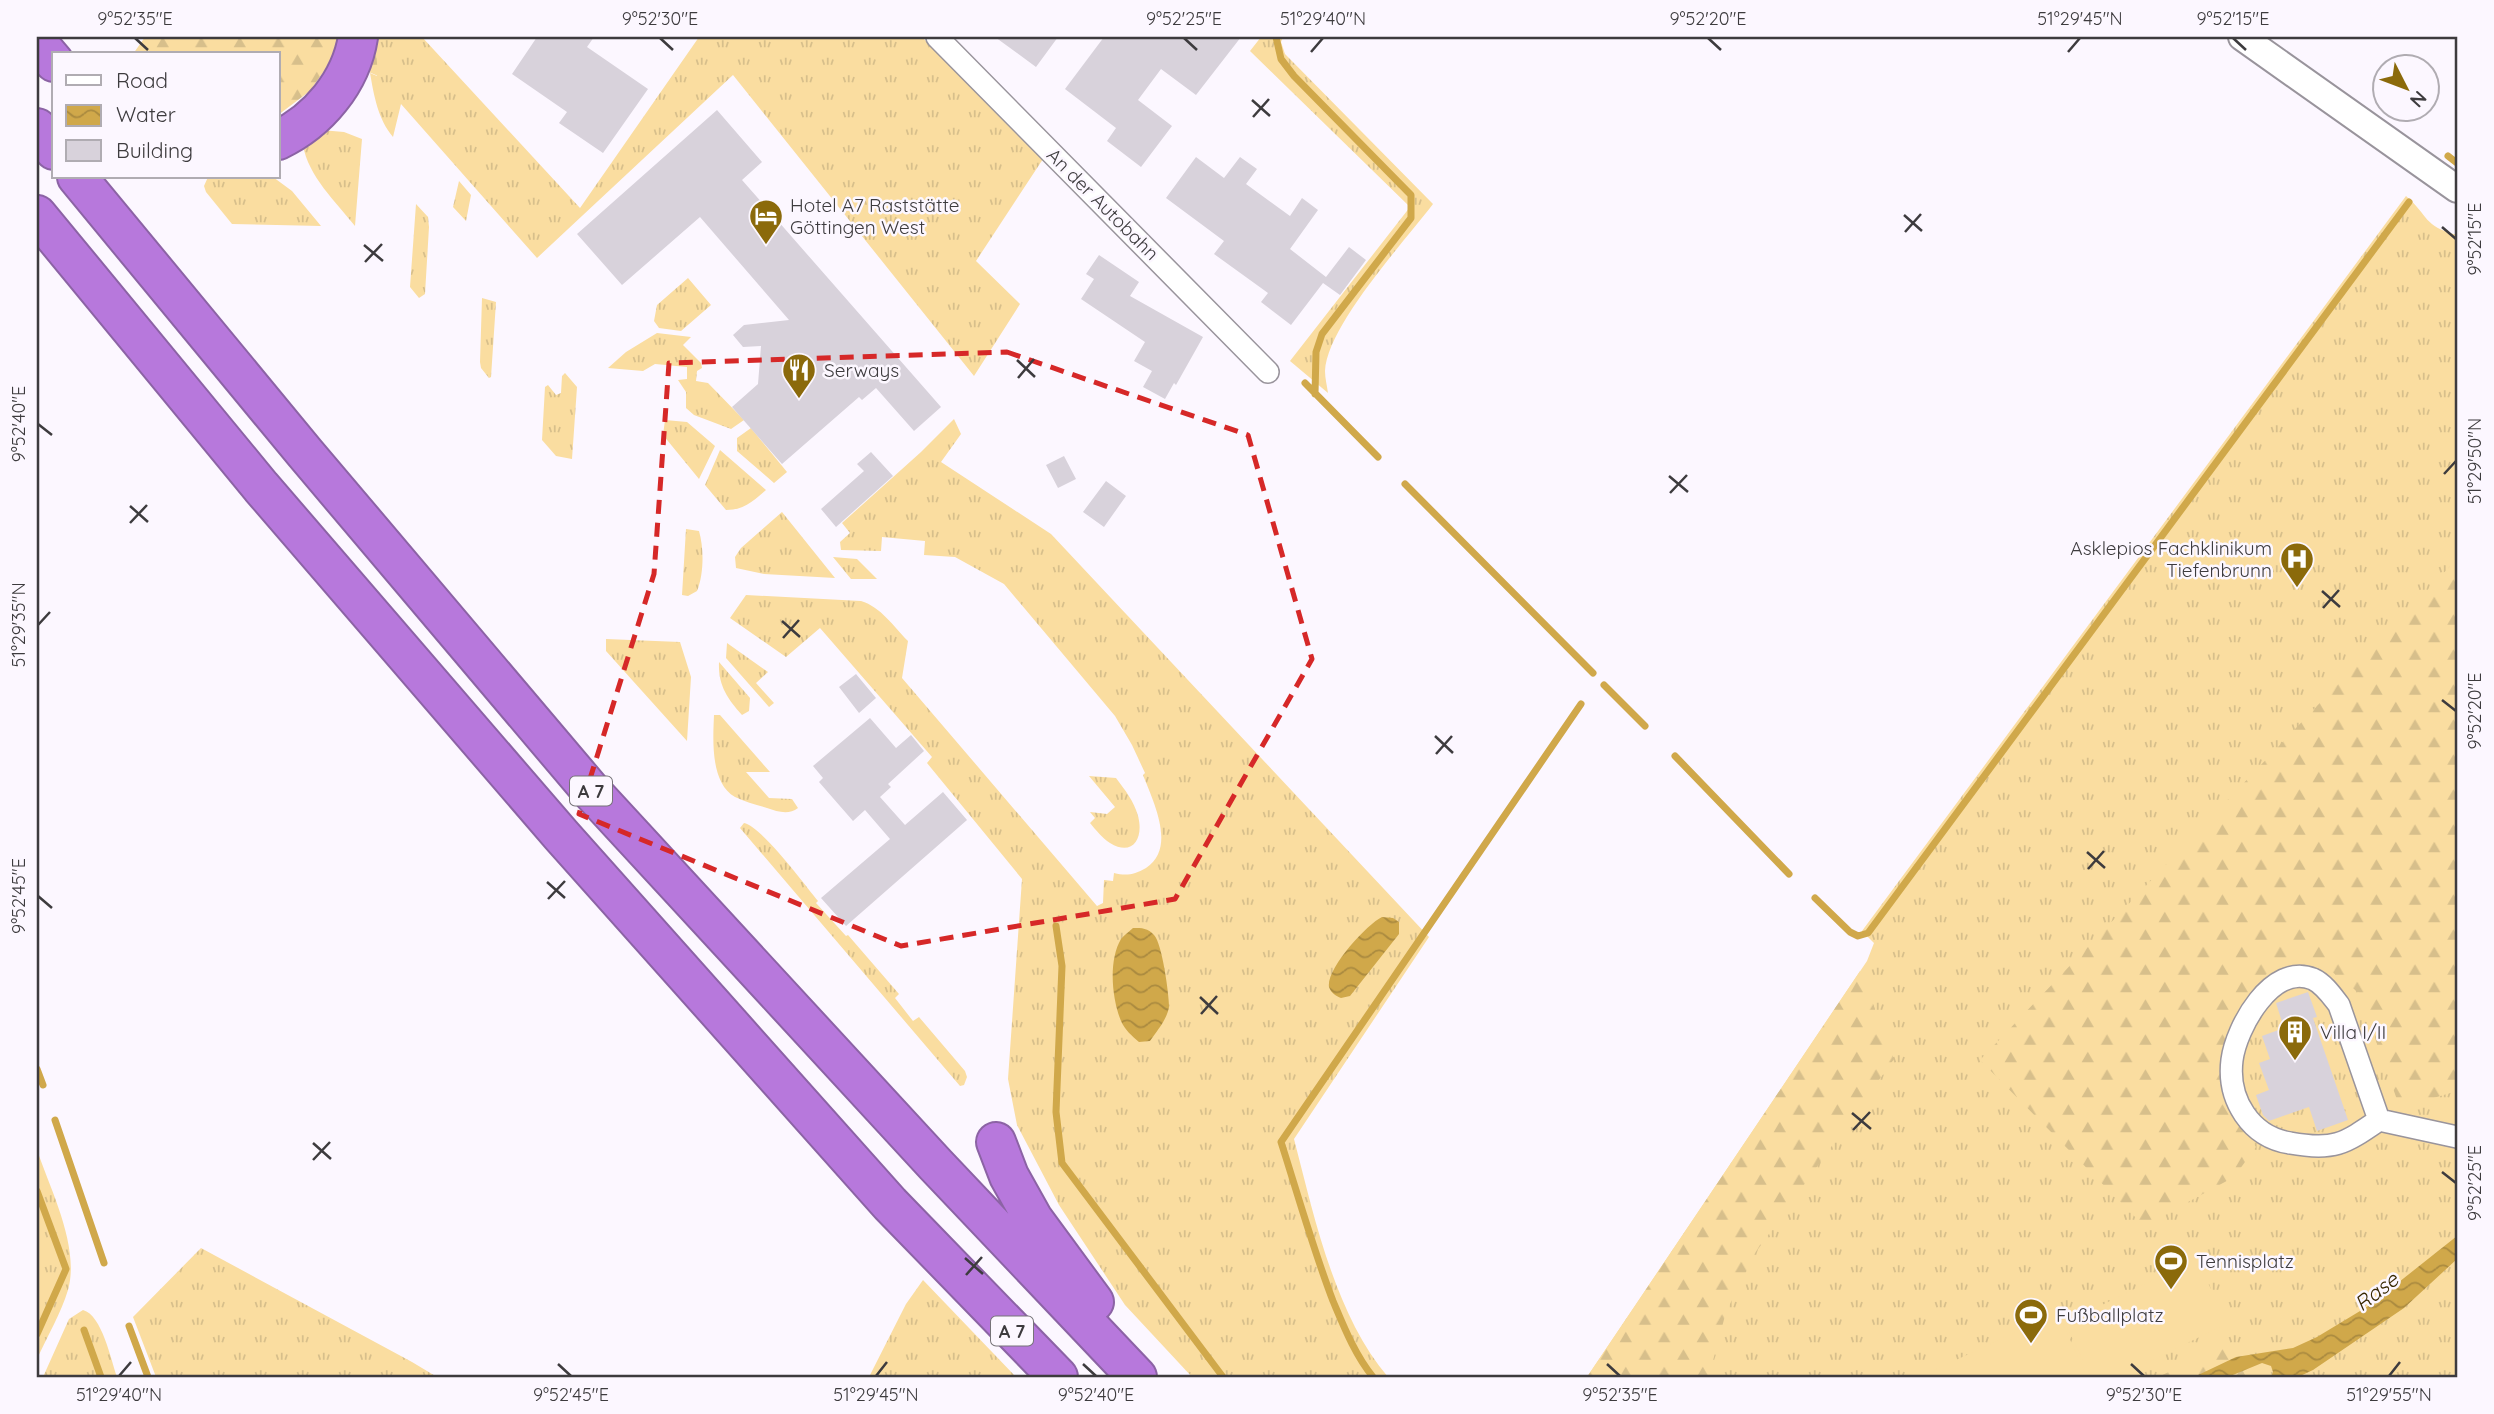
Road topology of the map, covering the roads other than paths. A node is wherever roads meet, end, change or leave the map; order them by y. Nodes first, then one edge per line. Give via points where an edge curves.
1 (358, 37) edge
2 (937, 37) edge
3 (2242, 37) edge
4 (37, 42) edge
5 (52, 60) edge
6 (37, 128) edge
7 (280, 139) edge
8 (52, 147) edge
9 (78, 178) edge
10 (2457, 189) edge
11 (37, 215) edge
12 (1269, 372) dead end
13 (2379, 1120) junction
14 (2457, 1137) edge
15 (996, 1142) dead end
16 (1058, 1377) edge
17 (1137, 1377) edge
18 (1149, 1377) edge

1 - 7 highway via 351,64 336,92 317,114
2 - 12 street, An der Autobahn
3 - 10 street
4 - 5 highway
6 - 8 highway
9 - 17 highway, A 7 via 592,792
11 - 16 highway, A 7 via 261,487 561,835 890,1204
13 - 13 street via 2339,1005 2328,990 2314,979 2297,976 2267,991 2238,1037 2232,1061 2233,1082 2250,1124 2272,1139 2327,1146 2347,1142
13 - 14 street
15 - 18 highway via 1033,1219

